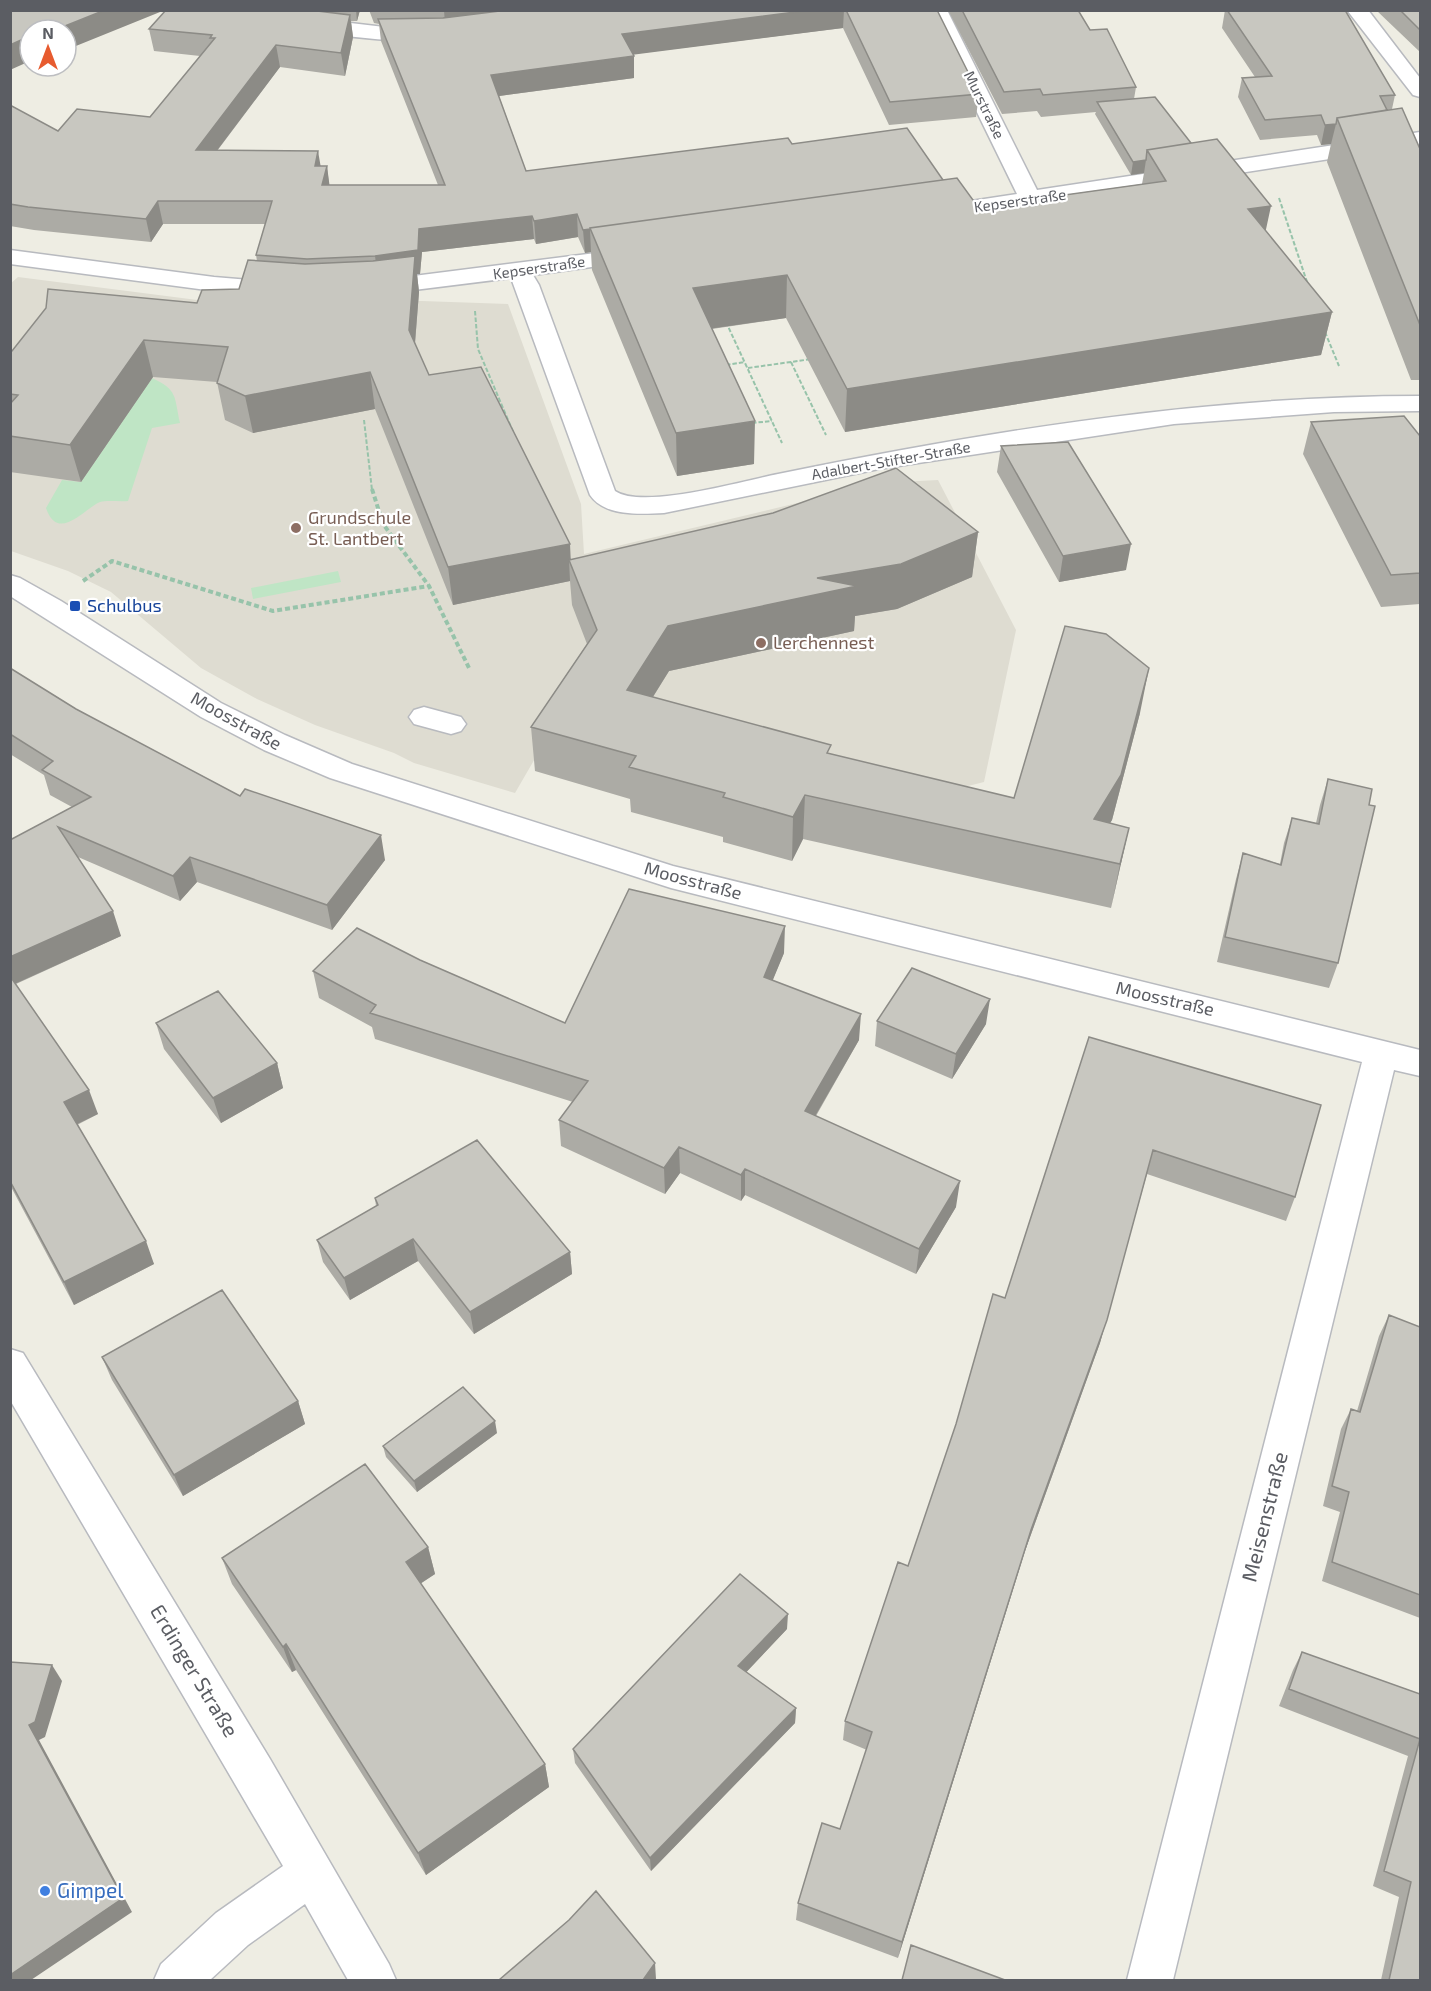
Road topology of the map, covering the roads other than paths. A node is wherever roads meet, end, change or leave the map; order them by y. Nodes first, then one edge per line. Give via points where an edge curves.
1 (937, 10) edge
2 (1357, 10) edge
3 (293, 22) edge
4 (445, 32) edge
5 (1420, 91) edge
6 (1420, 139) edge
7 (1031, 200) junction
8 (915, 216) edge
9 (659, 251) edge
10 (10, 257) edge
11 (519, 271) junction
12 (301, 290) edge
13 (354, 290) edge
14 (1420, 404) edge
15 (10, 584) edge
16 (1381, 1053) junction
17 (1420, 1063) edge
18 (10, 1365) edge
19 (311, 1873) junction
20 (177, 1980) edge
21 (373, 1980) edge
22 (1150, 1980) edge

1 - 7 street, Murstraße
2 - 5 street
3 - 4 street via 393,34
6 - 7 street, Kepserstraße
7 - 8 street, Kepserstraße
9 - 11 street, Kepserstraße
10 - 12 street via 214,284
11 - 13 street, Kepserstraße
11 - 14 street, Adalbert-Stifter-Straße via 603,495 629,506 664,505 842,468 1174,416 1268,407
15 - 16 street, Moosstraße via 252,733 341,771 671,877
16 - 17 street, Moosstraße
16 - 22 street, Meisenstraße
18 - 19 street, Erdinger Straße
19 - 20 street via 232,1929
19 - 21 street, Erdinger Straße

